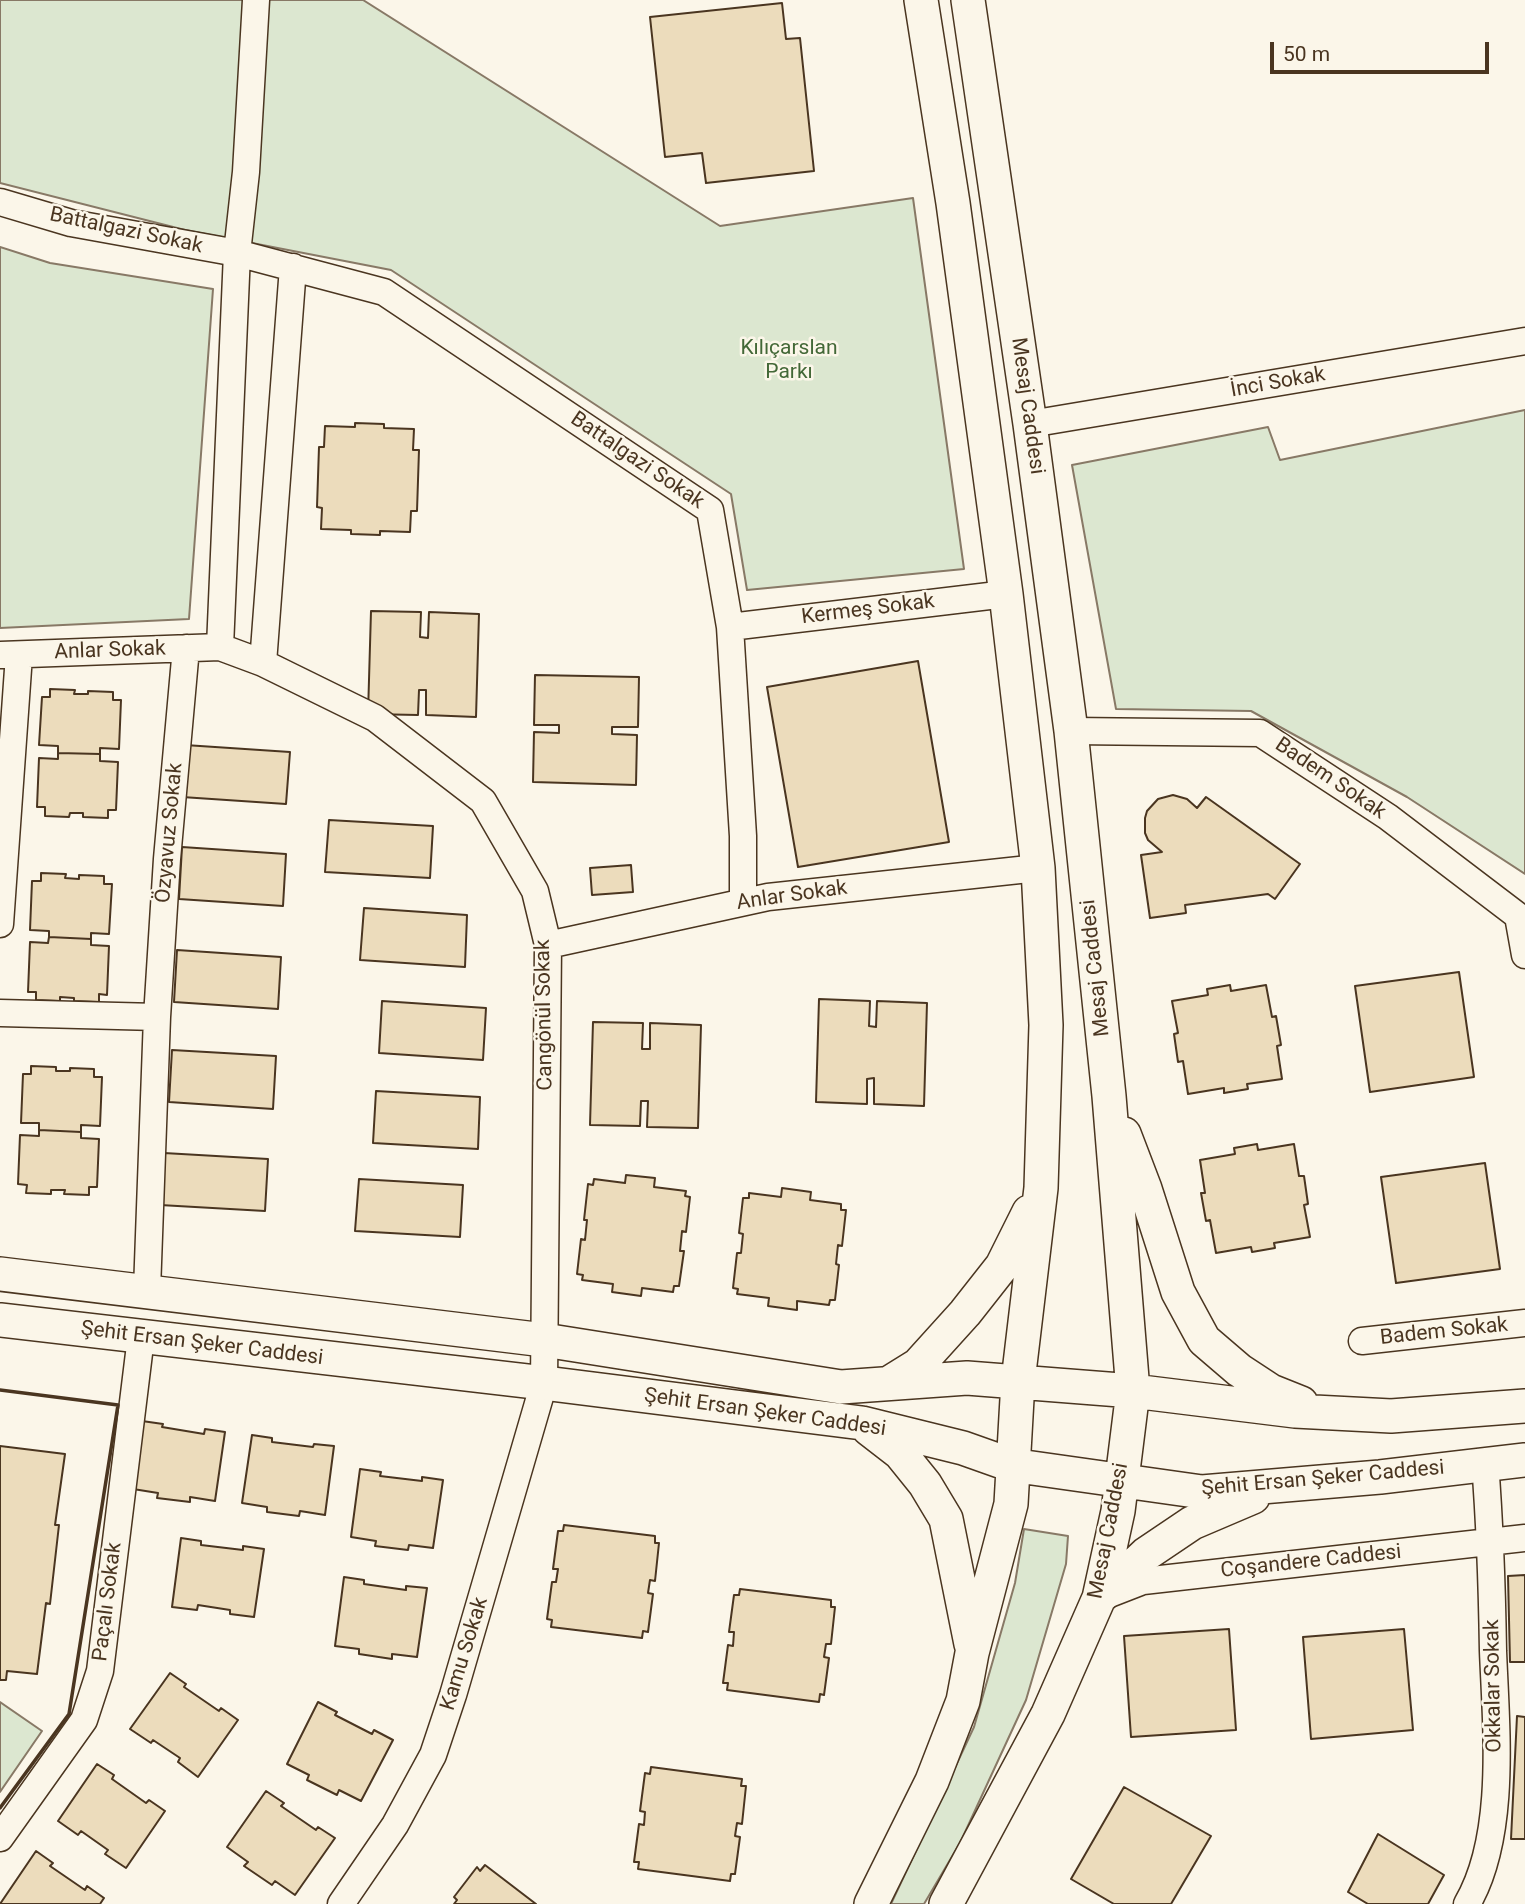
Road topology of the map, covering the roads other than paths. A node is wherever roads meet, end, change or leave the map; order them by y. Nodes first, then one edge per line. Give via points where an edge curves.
1 (256, 0) edge
2 (921, 0) edge
3 (968, 0) edge
4 (0, 202) edge
5 (237, 253) junction
6 (292, 267) junction
7 (1525, 341) edge
8 (1030, 424) junction
9 (1006, 593) junction
10 (730, 627) junction
11 (220, 647) junction
12 (186, 648) junction
13 (9, 655) edge
14 (263, 663) junction
15 (1072, 732) junction
16 (1038, 868) junction
17 (743, 902) junction
18 (0, 924) edge
19 (548, 945) junction
20 (1525, 955) edge
21 (0, 1013) edge
22 (157, 1017) junction
23 (1109, 1096) junction
24 (1041, 1188) junction
25 (0, 1274) edge
26 (147, 1290) junction
27 (0, 1320) edge
28 (1525, 1323) edge
29 (141, 1337) junction
30 (544, 1340) junction
31 (1362, 1341) dead end
32 (1018, 1381) junction
33 (544, 1383) junction
34 (889, 1383) junction
35 (1133, 1391) junction
36 (1525, 1406) edge
37 (1319, 1412) junction
38 (862, 1423) junction
39 (1525, 1460) edge
40 (1485, 1463) junction
41 (1011, 1465) junction
42 (1121, 1481) junction
43 (1282, 1485) junction
44 (1525, 1538) edge
45 (1490, 1541) junction
46 (1099, 1598) junction
47 (972, 1653) junction
48 (0, 1838) edge
49 (341, 1904) edge
50 (871, 1904) edge
51 (946, 1904) edge
52 (1467, 1904) edge

1 - 5 street
2 - 9 street
3 - 8 street, Mesaj Caddesi
4 - 5 street, Battalgazi Sokak via 71,223
5 - 6 street, Battalgazi Sokak
5 - 11 street
6 - 10 street, Battalgazi Sokak via 384,292 710,510
6 - 14 street
7 - 8 street, İnci Sokak
8 - 15 street, Mesaj Caddesi
9 - 10 street, Kermeş Sokak
9 - 16 street
10 - 17 street, Battalgazi Sokak
11 - 12 street, Anlar Sokak
11 - 14 street, Cangönül Sokak
12 - 13 street, Anlar Sokak
12 - 22 street, Özyavuz Sokak
13 - 18 street
14 - 19 street, Cangönül Sokak via 375,719 483,801 535,891
15 - 20 street, Badem Sokak via 1260,733 1388,817 1518,916
15 - 23 street, Mesaj Caddesi
16 - 17 street, Anlar Sokak
16 - 24 street via 1046,1025
17 - 19 street, Anlar Sokak
19 - 30 street, Cangönül Sokak
21 - 22 street
22 - 26 street, Özyavuz Sokak
23 - 35 street, Mesaj Caddesi
23 - 37 street via 1178,1292 1204,1340 1271,1391
24 - 32 street
24 - 34 street via 1002,1266 918,1365
25 - 26 street, Şehit Ersan Şeker Caddesi
26 - 30 street, Şehit Ersan Şeker Caddesi
27 - 29 street, Şehit Ersan Şeker Caddesi
28 - 31 street, Badem Sokak
29 - 33 street, Şehit Ersan Şeker Caddesi
29 - 48 street, Paçalı Sokak via 100,1671 93,1697 71,1742
30 - 33 street, Cangönül Sokak
30 - 34 street, Şehit Ersan Şeker Caddesi via 841,1387
32 - 34 street, Şehit Ersan Şeker Caddesi via 967,1378
32 - 35 street, Şehit Ersan Şeker Caddesi
32 - 41 street
33 - 38 street, Şehit Ersan Şeker Caddesi
33 - 49 street, Kamu Sokak via 433,1755 395,1825
35 - 37 street, Şehit Ersan Şeker Caddesi
35 - 42 street, Mesaj Caddesi
36 - 37 street, Şehit Ersan Şeker Caddesi via 1391,1416
38 - 41 street, Şehit Ersan Şeker Caddesi
38 - 47 street via 900,1453 946,1519
39 - 40 street, Şehit Ersan Şeker Caddesi
40 - 43 street, Şehit Ersan Şeker Caddesi
40 - 45 street, Okkalar Sokak
41 - 42 street, Şehit Ersan Şeker Caddesi
41 - 47 street via 1011,1504
42 - 43 street, Şehit Ersan Şeker Caddesi via 1202,1492
42 - 46 street, Mesaj Caddesi
43 - 46 street via 1192,1523 1146,1554
44 - 45 street, Coşandere Caddesi
45 - 46 street, Coşandere Caddesi via 1143,1581
45 - 52 street, Okkalar Sokak via 1496,1736 1493,1831 1479,1884
46 - 51 street, Mesaj Caddesi via 1048,1714
47 - 50 street via 962,1701 933,1781

